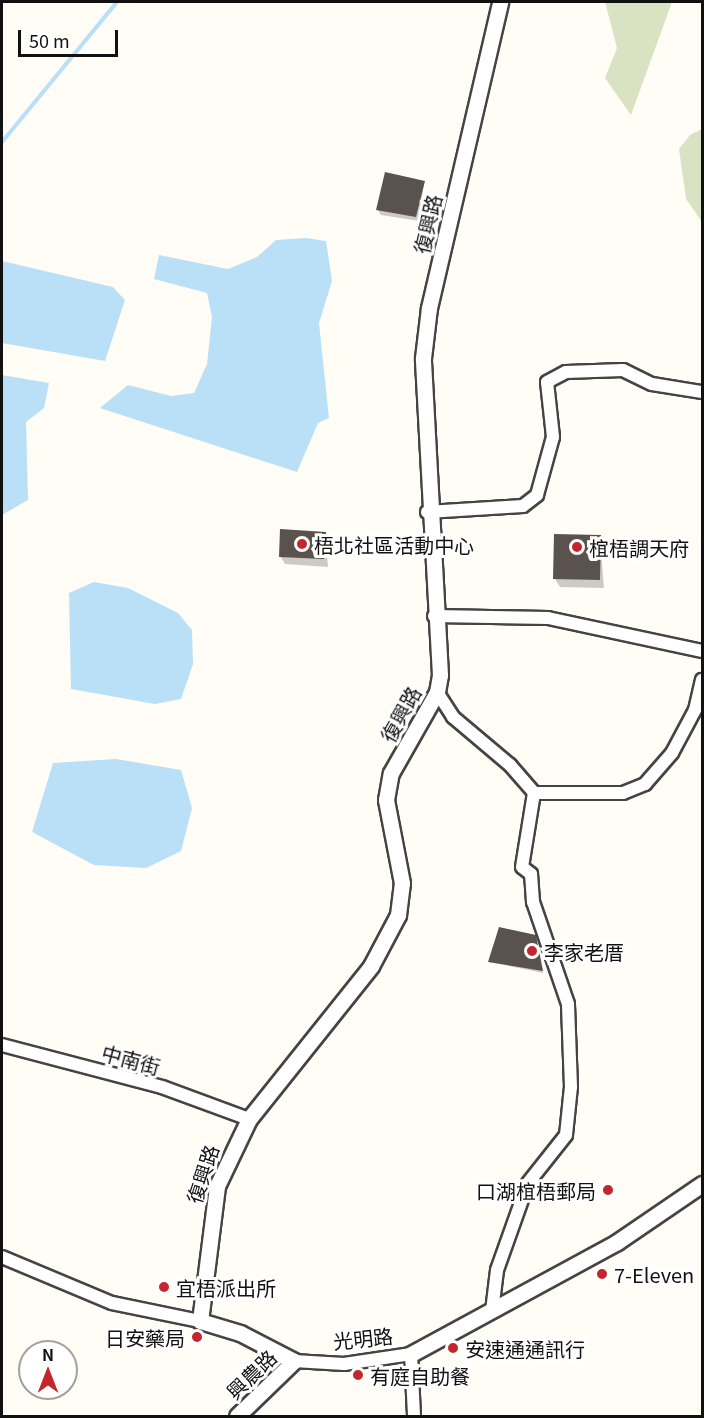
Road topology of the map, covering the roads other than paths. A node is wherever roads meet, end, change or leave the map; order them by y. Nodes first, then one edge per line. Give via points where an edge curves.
1 (500, 2) edge
2 (702, 392) edge
3 (427, 512) junction
4 (434, 616) junction
5 (702, 651) edge
6 (702, 680) edge
7 (437, 692) junction
8 (534, 793) junction
9 (2, 1045) edge
10 (249, 1119) junction
11 (702, 1184) edge
12 (2, 1257) edge
13 (492, 1311) junction
14 (200, 1321) junction
15 (411, 1354) junction
16 (294, 1361) junction
17 (237, 1416) edge
18 (414, 1416) edge

1 - 3 street, 復興路 via 429,308 423,358
2 - 3 street via 652,384 623,370 566,372 547,382 553,437 537,495 524,506
3 - 4 street, 復興路
4 - 5 street via 548,618
4 - 7 street, 復興路
6 - 8 street via 695,710 672,753 645,784 622,793
7 - 8 street via 453,717 510,765
7 - 10 street, 復興路 via 391,773 386,800 402,883 391,935
8 - 13 street via 522,867 531,874 533,902 568,1004 571,1087 566,1135 528,1183 496,1270
9 - 10 street, 中南街 via 162,1087
10 - 14 street, 復興路 via 215,1196
11 - 13 street, 光明路 via 617,1242
12 - 14 street, 光明路 via 112,1303
13 - 15 street, 光明路
14 - 16 street, 光明路 via 240,1333
15 - 16 street, 光明路 via 344,1364
15 - 18 street
16 - 17 street, 興農路

